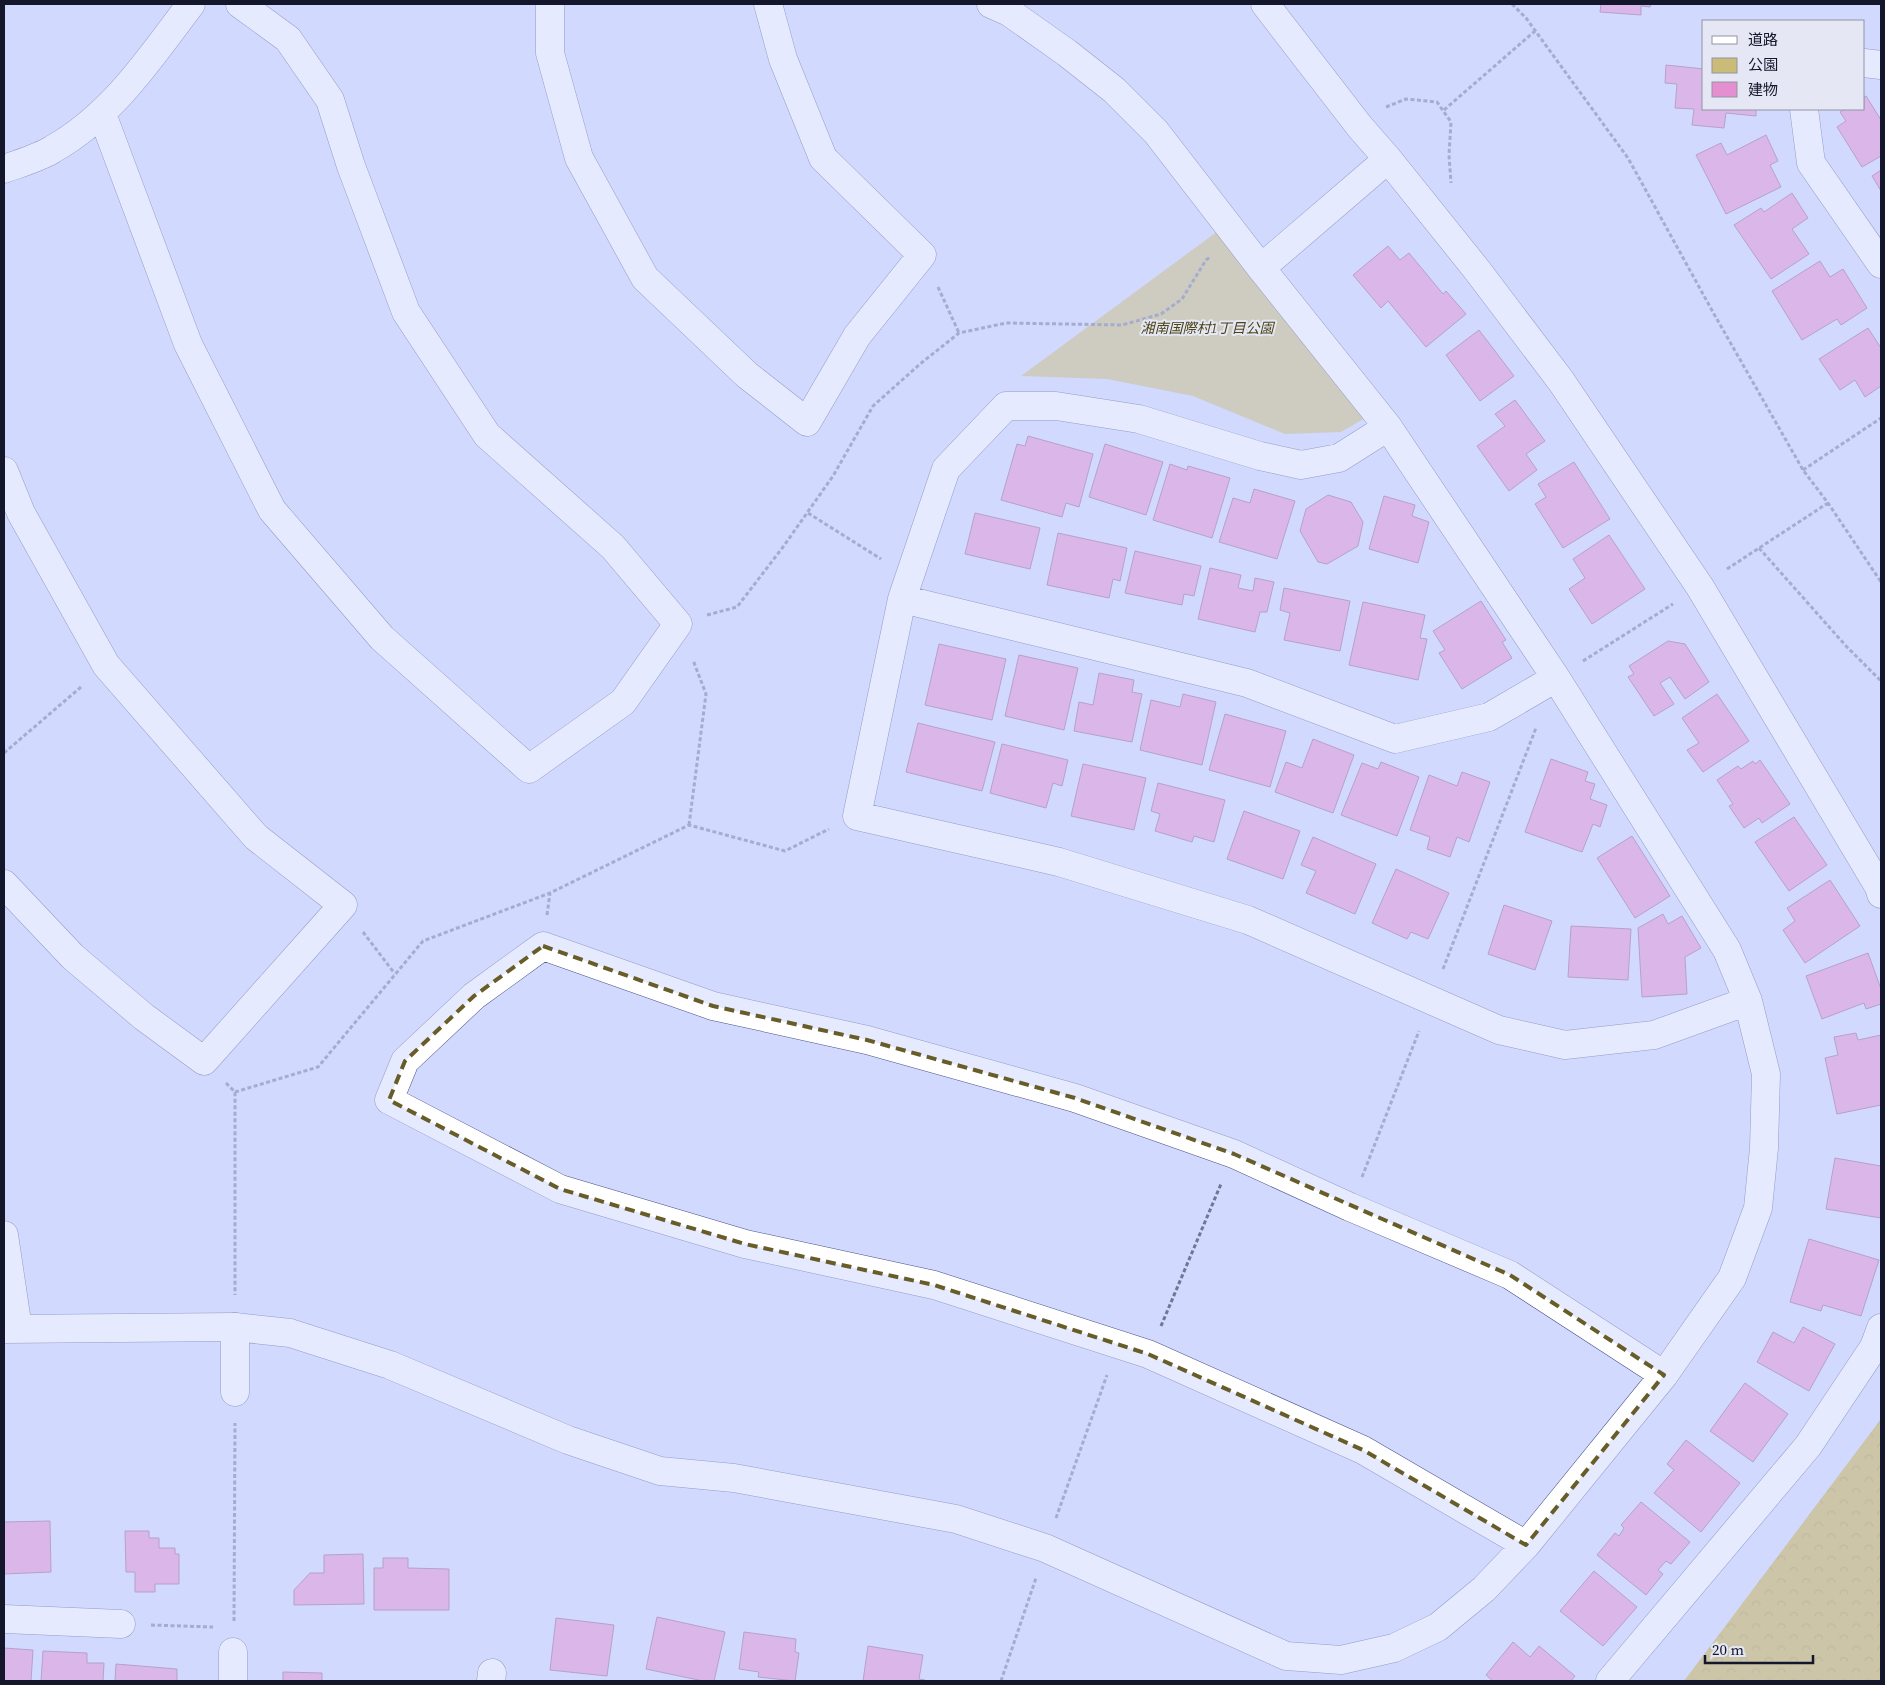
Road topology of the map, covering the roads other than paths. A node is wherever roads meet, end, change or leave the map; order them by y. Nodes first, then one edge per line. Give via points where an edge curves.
1 (191, 4) edge
2 (240, 4) edge
3 (550, 4) edge
4 (768, 4) edge
5 (991, 4) edge
6 (1265, 4) edge
7 (1865, 63) edge
8 (1881, 65) edge
9 (1804, 110) edge
10 (102, 114) junction
11 (1388, 159) junction
12 (4, 169) edge
13 (1881, 264) edge
14 (1261, 268) junction
15 (1388, 427) junction
16 (4, 471) edge
17 (902, 599) junction
18 (1556, 678) junction
19 (4, 884) edge
20 (1881, 894) edge
21 (1748, 1001) junction
22 (4, 1235) edge
23 (235, 1326) junction
24 (1881, 1328) edge
25 (11, 1329) edge
26 (1664, 1375) junction
27 (235, 1392) road end
28 (1526, 1545) junction
29 (4, 1619) edge
30 (121, 1624) road end
31 (233, 1640) road end
32 (233, 1681) edge
33 (1610, 1681) edge

1 - 10 street via 126,90
2 - 10 street via 288,38 330,100 351,166 406,312 487,435 613,547 678,624 623,702 529,769 382,638 272,510 188,344
3 - 4 street via 550,53 579,158 645,278 747,374 807,422 857,336 922,255 823,158 783,59
5 - 14 street via 1009,12 1114,90 1156,132
6 - 11 street
7 - 8 street
9 - 13 street via 1811,163
10 - 12 street via 52,150
11 - 14 street
11 - 20 street via 1561,381 1700,587
14 - 15 street
15 - 17 street via 1339,458 1301,465 1260,456 1139,419 1056,406 1006,406 946,469
15 - 18 street
16 - 19 street via 21,513 106,665 256,837 343,905 204,1061 144,1017 73,957
17 - 18 street via 1247,682 1395,738 1489,717
17 - 21 street via 857,816 1058,862 1248,920 1499,1030 1565,1045 1654,1035
18 - 21 street via 1727,950
21 - 26 street via 1766,1074 1758,1208 1732,1278
22 - 25 street
23 - 25 street
23 - 27 street
23 - 28 street via 290,1333 390,1365 568,1440 660,1471 734,1478 956,1519 1045,1548 1286,1656 1342,1660 1394,1648 1438,1627 1484,1589
24 - 33 street via 1874,1347 1808,1446
26 - 28 street
26 - 28 street via 1510,1275 1234,1154 1075,1098 868,1040 712,1006 542,946 474,996 405,1061 389,1100 560,1189 745,1244 934,1286 1148,1354 1363,1450
29 - 30 street
31 - 32 street

